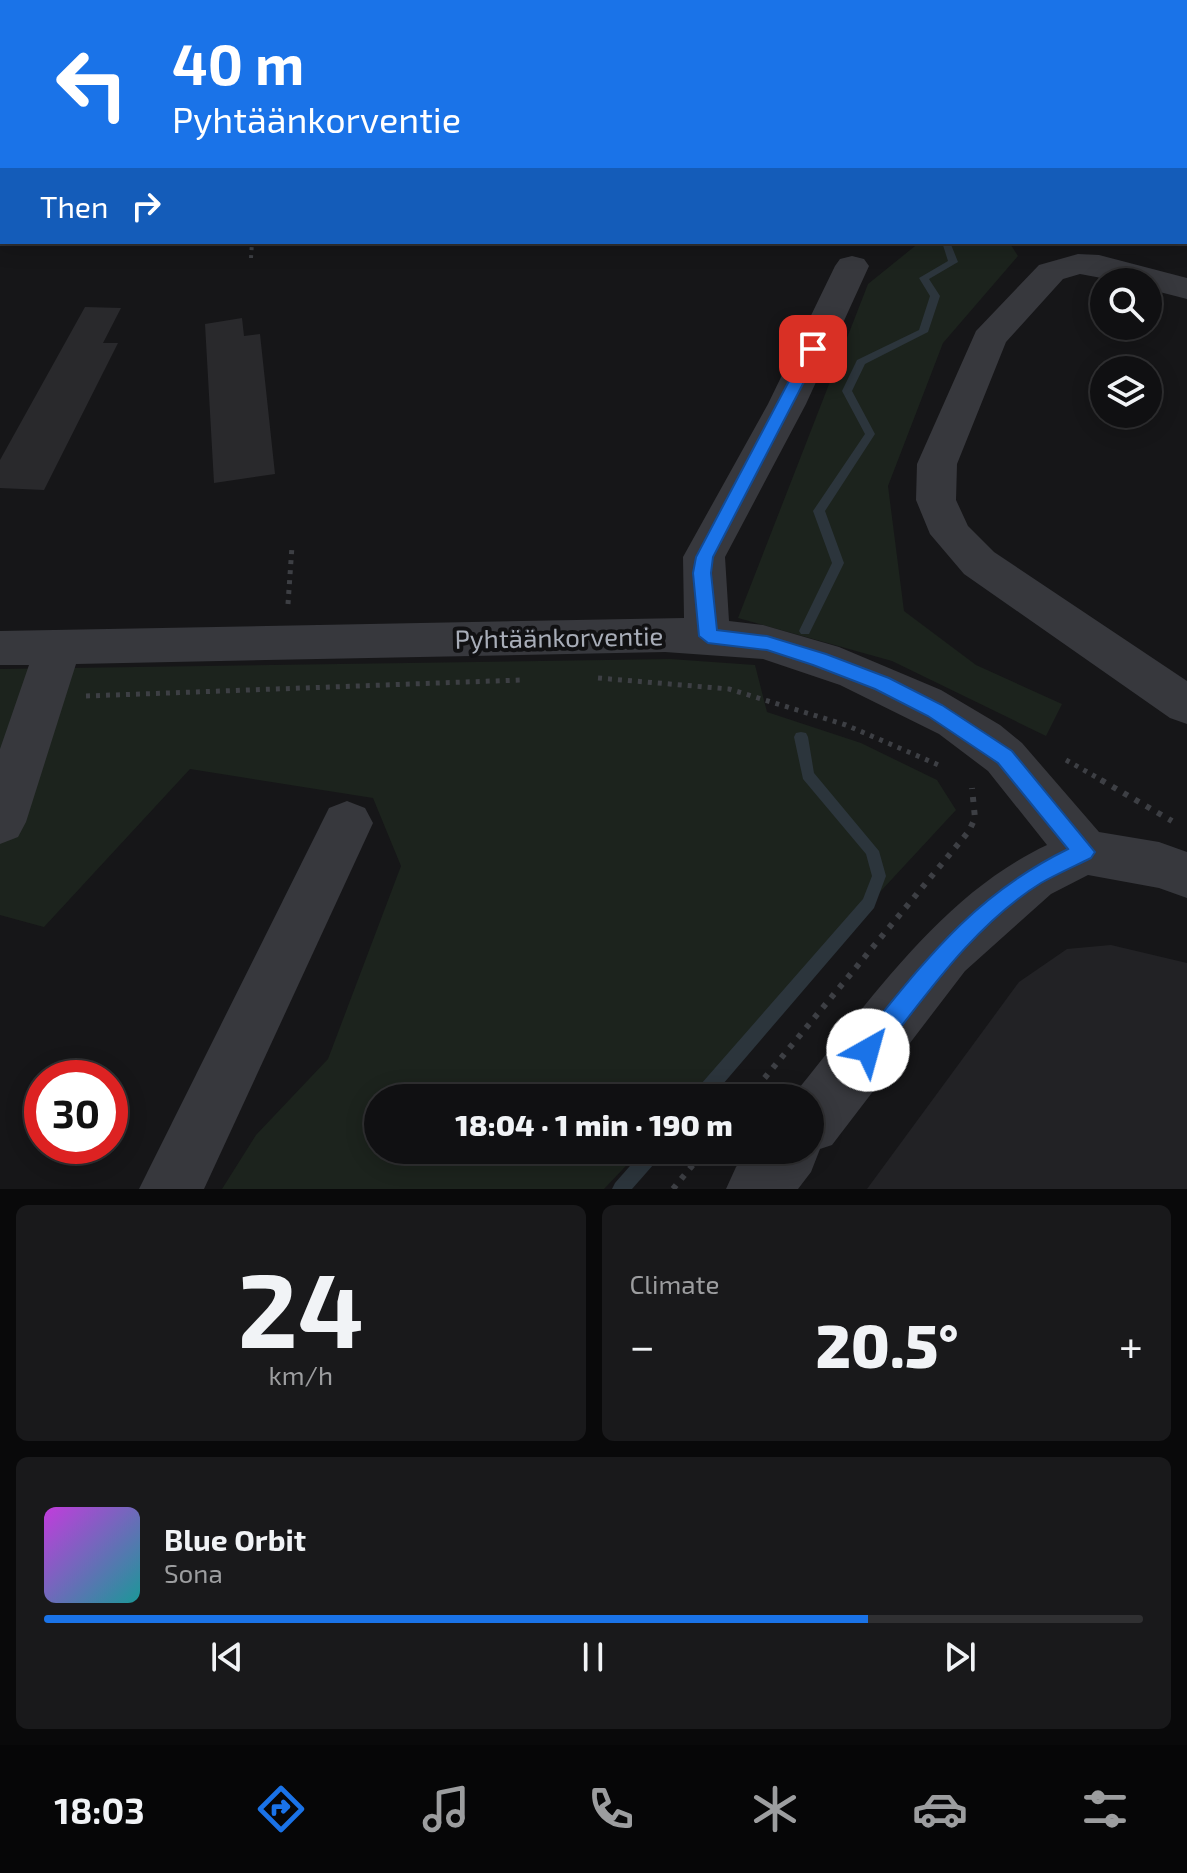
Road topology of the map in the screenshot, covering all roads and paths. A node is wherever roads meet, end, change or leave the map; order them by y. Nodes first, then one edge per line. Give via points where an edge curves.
1 (252, 244) edge
2 (251, 258) dead end
3 (852, 266) dead end
4 (1187, 289) edge
5 (708, 636) junction
6 (0, 648) edge
7 (58, 648) junction
8 (591, 677) dead end
9 (528, 679) dead end
10 (43, 698) junction
11 (1187, 705) edge
12 (1056, 754) dead end
13 (953, 774) dead end
14 (962, 781) dead end
15 (0, 822) edge
16 (347, 823) dead end
17 (1178, 824) dead end
18 (1084, 852) junction
19 (1187, 875) edge
20 (760, 1084) edge
21 (824, 1105) edge
22 (694, 1164) edge
23 (778, 1164) edge
24 (171, 1189) edge
25 (673, 1189) edge
26 (758, 1189) edge

1 - 2 path
3 - 5 street via 787,404 704,557
4 - 11 street via 1099,265 1078,264 1051,272 989,339 937,464 936,500 951,534 979,563
5 - 7 street, Pyhtäänkorventie
5 - 18 street, Pyhtäänkorventie via 767,643 820,660 935,710 1005,757
6 - 7 street, Pyhtäänkorventie
7 - 10 street
8 - 13 path via 729,689 793,706 886,740
9 - 10 path
10 - 15 street
12 - 17 path
14 - 20 path via 975,800 969,831
16 - 24 street
18 - 19 street
18 - 21 street via 1032,877 945,953
22 - 25 path
23 - 26 street

